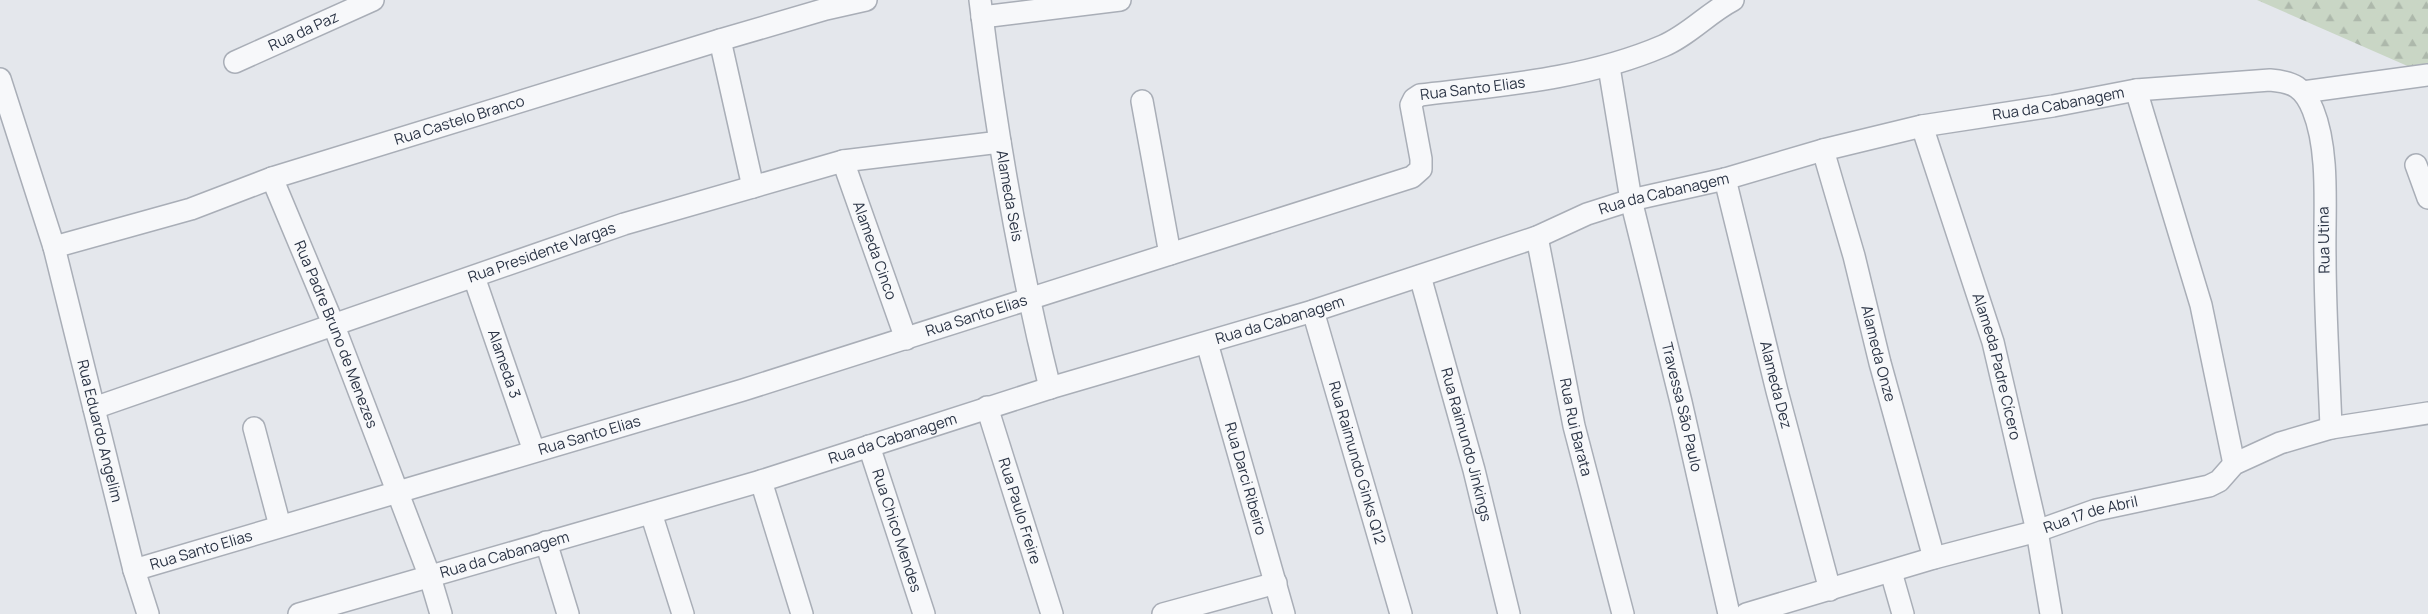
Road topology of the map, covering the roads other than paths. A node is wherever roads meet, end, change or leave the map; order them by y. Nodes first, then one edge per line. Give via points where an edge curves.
1 (373, 0) edge
2 (866, 0) edge
3 (1120, 0) edge
4 (1733, 0) edge
5 (981, 9) edge
6 (720, 40) junction
7 (235, 62) dead end
8 (1609, 67) junction
9 (2428, 75) edge
10 (0, 79) edge
11 (2136, 90) junction
12 (2303, 92) junction
13 (1142, 101) dead end
14 (1922, 126) junction
15 (1000, 142) junction
16 (1823, 150) junction
17 (843, 161) junction
18 (2416, 166) dead end
19 (272, 178) junction
20 (1725, 178) junction
21 (753, 187) junction
22 (2428, 198) edge
23 (1631, 200) junction
24 (1537, 238) junction
25 (54, 247) junction
26 (1170, 254) junction
27 (1420, 276) junction
28 (474, 277) junction
29 (1028, 301) junction
30 (1313, 311) junction
31 (334, 326) junction
32 (906, 339) junction
33 (1207, 343) junction
34 (1050, 388) junction
35 (987, 407) junction
36 (94, 408) junction
37 (2428, 413) edge
38 (254, 428) dead end
39 (2331, 428) junction
40 (870, 446) junction
41 (534, 451) junction
42 (2234, 464) junction
43 (761, 481) junction
44 (397, 491) junction
45 (651, 513) junction
46 (280, 526) junction
47 (2037, 531) junction
48 (546, 542) junction
49 (1934, 558) junction
50 (134, 570) junction
51 (1890, 572) junction
52 (430, 577) junction
53 (1276, 583) junction
54 (1820, 600) edge
55 (320, 611) edge
56 (148, 614) edge
57 (299, 614) edge
58 (441, 614) edge
59 (568, 614) edge
60 (682, 614) edge
61 (802, 614) edge
62 (924, 614) edge
63 (1052, 614) edge
64 (1163, 614) edge
65 (1284, 614) edge
66 (1401, 614) edge
67 (1509, 614) edge
68 (1623, 614) edge
69 (1729, 614) edge
70 (1746, 614) edge
71 (1903, 614) edge
72 (2051, 614) edge

1 - 7 street, Rua da Paz
2 - 6 street, Rua Castelo Branco
3 - 5 street
4 - 8 street, Rua Santo Elias via 1665,45
5 - 15 street, Alameda Seis
6 - 19 street, Rua Castelo Branco
6 - 21 street
8 - 23 street, Travessa São Paulo
8 - 26 street, Rua Santo Elias via 1543,80 1420,95 1411,105 1421,169 1412,177
9 - 12 street
10 - 25 street, Rua Eduardo Angelim
11 - 12 street, Rua da Cabanagem via 2270,80 2289,82
11 - 14 street, Rua da Cabanagem
11 - 42 street via 2200,305
12 - 39 street, Rua Utina via 2313,110 2323,151
13 - 26 street
14 - 16 street, Rua da Cabanagem
14 - 47 street, Alameda Padre Cícero via 1993,342
15 - 17 street, Rua Presidente Vargas
15 - 29 street, Alameda Seis
16 - 20 street, Rua da Cabanagem
16 - 49 street, Alameda Onze
17 - 21 street, Rua Presidente Vargas
17 - 32 street, Alameda Cinco
18 - 22 street
19 - 25 street, Rua Castelo Branco via 191,209
19 - 31 street, Rua Padre Bruno de Menezes
20 - 23 street, Rua da Cabanagem
20 - 54 street, Alameda Dez via 1777,391
21 - 28 street, Rua Presidente Vargas via 624,224
23 - 24 street, Rua da Cabanagem via 1587,214
23 - 69 street, Travessa São Paulo
24 - 27 street, Rua da Cabanagem
24 - 68 street, Rua Rui Barata via 1574,426
25 - 36 street, Rua Eduardo Angelim
26 - 29 street, Rua Santo Elias
27 - 30 street, Rua da Cabanagem
27 - 67 street, Rua Raimundo Jinkings via 1474,470
28 - 31 street, Rua Presidente Vargas
28 - 41 street, Alameda 3
29 - 32 street, Rua Santo Elias
29 - 34 street, Alameda Seis
30 - 33 street, Rua da Cabanagem
30 - 66 street, Rua Raimundo Ginks Q12
31 - 36 street, Rua Presidente Vargas
31 - 44 street, Rua Padre Bruno de Menezes
32 - 41 street, Rua Santo Elias
33 - 34 street, Rua da Cabanagem
33 - 53 street, Rua Darci Ribeiro
34 - 35 street, Rua da Cabanagem
35 - 40 street, Rua da Cabanagem
35 - 63 street, Rua Paulo Freire
36 - 50 street, Rua Eduardo Angelim
37 - 39 street, Rua 17 de Abril
38 - 46 street
39 - 42 street, Rua 17 de Abril via 2280,443
40 - 43 street, Rua da Cabanagem
40 - 62 street, Rua Chico Mendes
41 - 44 street, Rua Santo Elias
42 - 47 street, Rua 17 de Abril via 2209,486 2096,510
43 - 45 street, Rua da Cabanagem
43 - 61 street
44 - 46 street, Rua Santo Elias
44 - 52 street, Rua Padre Bruno de Menezes
45 - 48 street, Rua da Cabanagem
45 - 60 street
46 - 50 street, Rua Santo Elias
47 - 49 street, Rua 17 de Abril
47 - 72 street, Alameda Padre Cícero
48 - 52 street, Rua da Cabanagem
48 - 59 street
49 - 51 street, Rua 17 de Abril
50 - 56 street, Rua Eduardo Angelim
51 - 54 street, Rua 17 de Abril
51 - 71 street
52 - 55 street, Rua da Cabanagem
52 - 58 street, Rua Padre Bruno de Menezes
53 - 64 street
53 - 65 street, Rua Darci Ribeiro
54 - 70 street, Rua 17 de Abril
55 - 57 street, Rua da Cabanagem

